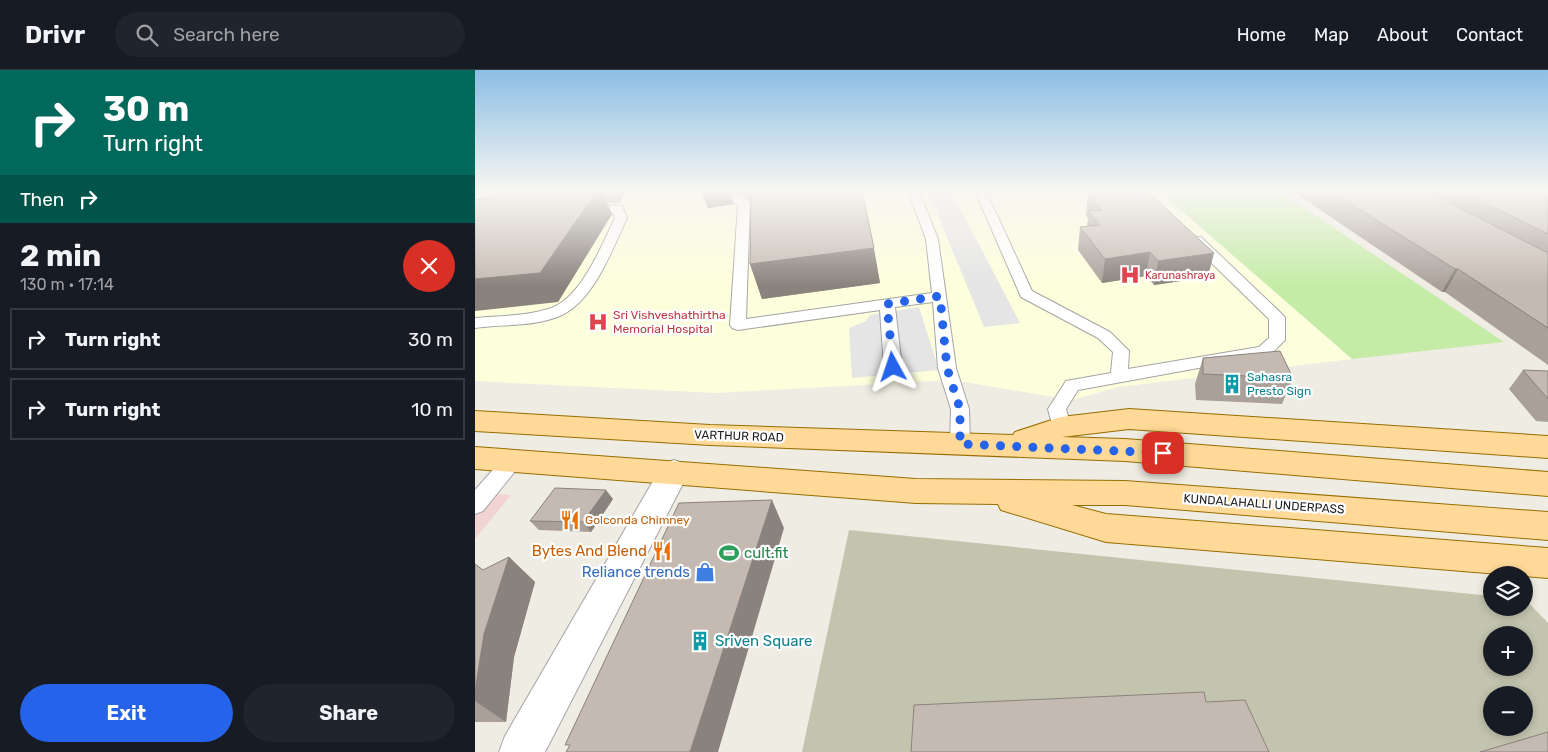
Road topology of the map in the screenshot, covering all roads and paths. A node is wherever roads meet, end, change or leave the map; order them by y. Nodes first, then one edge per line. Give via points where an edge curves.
1 (619, 223) edge
2 (743, 223) edge
3 (926, 223) edge
4 (994, 223) edge
5 (1187, 231) edge
6 (940, 296) junction
7 (887, 304) junction
8 (475, 323) edge
9 (893, 367) dead end
10 (1119, 376) junction
11 (475, 421) edge
12 (1061, 427) junction
13 (960, 444) junction
14 (1004, 445) junction
15 (1548, 447) edge
16 (475, 458) edge
17 (513, 460) junction
18 (674, 472) junction
19 (1548, 484) edge
20 (980, 492) junction
21 (475, 505) edge
22 (1548, 526) edge
23 (1548, 563) edge
24 (521, 752) edge

1 - 8 lane via 575,300 556,312
2 - 7 lane via 737,325
3 - 6 lane via 932,239
4 - 10 lane via 1026,294 1104,335 1121,351
5 - 10 lane via 1277,318 1277,340 1264,351
6 - 7 lane
6 - 13 lane via 947,368 960,409
7 - 9 lane
10 - 12 lane via 1072,384 1057,410
11 - 13 main road, VARTHUR ROAD via 710,435
12 - 14 main road
12 - 15 main road via 1129,419
13 - 14 main road, VARTHUR ROAD
14 - 19 main road via 1125,450
16 - 17 main road
17 - 18 main road
17 - 21 lane
18 - 20 main road via 916,491
18 - 24 street
20 - 22 main road, KUNDALAHALLI UNDERPASS via 1125,493
20 - 23 main road via 1106,528

